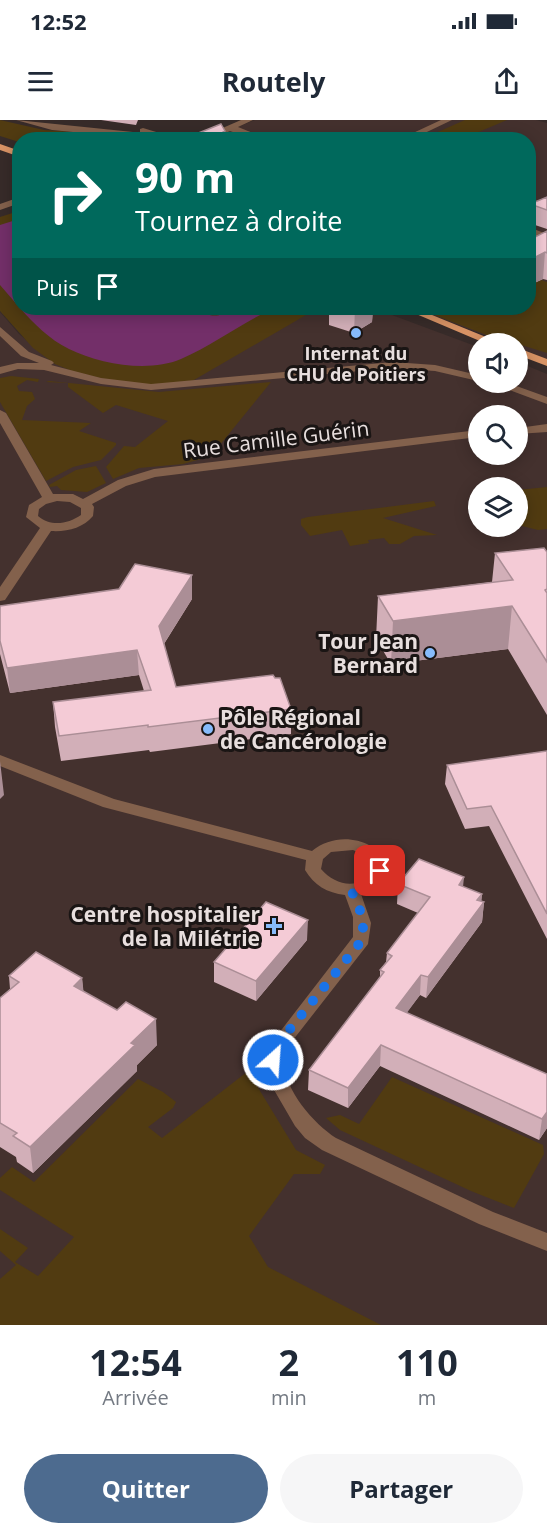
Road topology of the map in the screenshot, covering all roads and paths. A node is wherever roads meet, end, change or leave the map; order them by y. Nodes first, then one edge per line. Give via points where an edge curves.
1 (20, 120) edge
2 (249, 120) edge
3 (448, 120) edge
4 (231, 128) junction
5 (80, 131) junction
6 (93, 132) edge
7 (146, 132) edge
8 (220, 132) edge
9 (243, 132) edge
10 (420, 132) edge
11 (425, 315) edge
12 (0, 330) edge
13 (470, 333) edge
14 (0, 343) edge
15 (15, 345) junction
16 (25, 354) junction
17 (528, 355) edge
18 (547, 363) edge
19 (17, 366) junction
20 (0, 371) edge
21 (73, 374) junction
22 (468, 376) edge
23 (521, 393) edge
24 (522, 393) edge
25 (547, 401) edge
26 (547, 406) edge
27 (0, 413) edge
28 (547, 428) edge
29 (528, 429) edge
30 (468, 435) edge
31 (49, 499) junction
32 (85, 503) junction
33 (48, 526) junction
34 (0, 597) edge
35 (0, 760) edge
36 (315, 857) junction
37 (351, 890) junction
38 (547, 1242) edge

1 - 5 street
2 - 4 street
3 - 10 street
4 - 8 street
4 - 9 street
5 - 6 street
5 - 7 street
11 - 13 main road
12 - 15 street
14 - 15 street
15 - 16 street
16 - 19 street
16 - 21 street
17 - 18 main road
19 - 20 street
19 - 21 street
21 - 22 street via 151,387 393,365
23 - 26 street
24 - 25 street
27 - 31 street
28 - 29 street
30 - 32 street, Rue Camille Guérin via 154,473 122,483
31 - 32 street via 65,497
31 - 33 street via 36,504 31,512 35,521
32 - 33 street via 89,512 83,520 68,526
33 - 34 street
35 - 36 street via 109,803
36 - 37 street via 313,870 322,882
36 - 37 street via 327,847 344,843 372,851 381,864 377,878
37 - 38 street via 359,906 364,933 278,1046 273,1060 279,1083 302,1121 329,1144 486,1218

